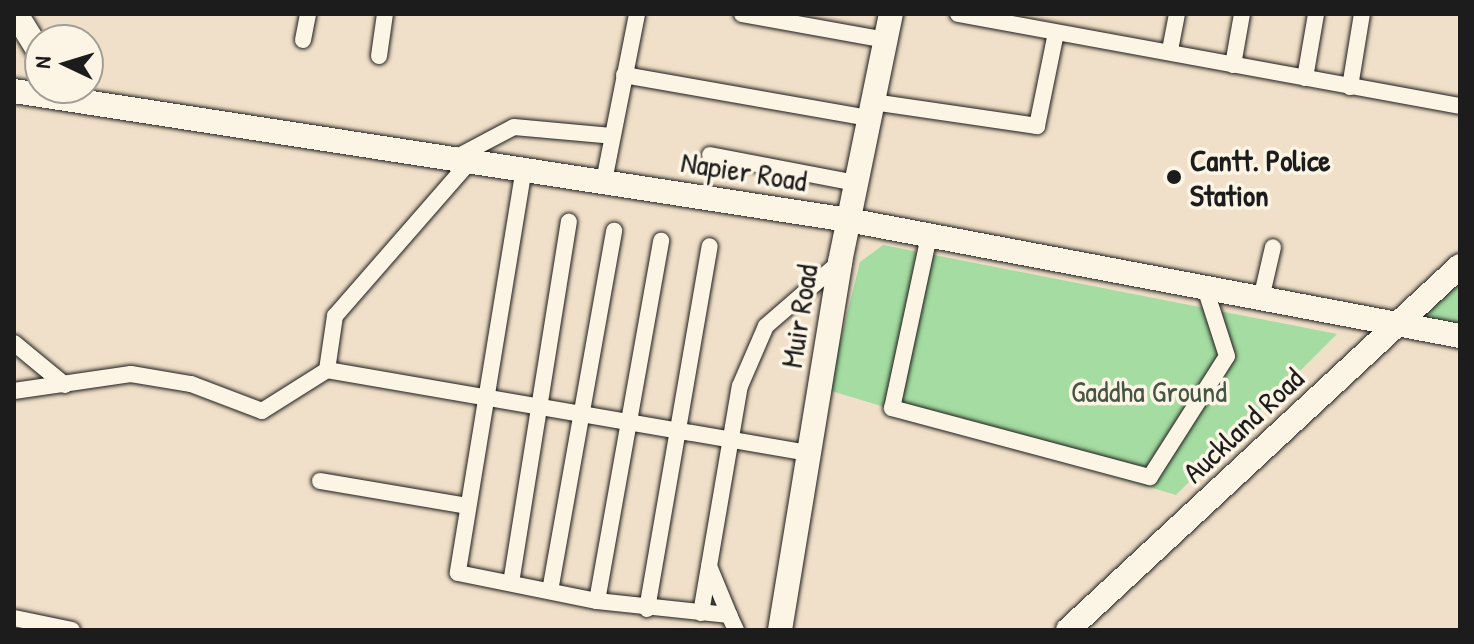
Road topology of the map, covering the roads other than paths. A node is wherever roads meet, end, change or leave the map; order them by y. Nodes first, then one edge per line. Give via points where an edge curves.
1 (308, 14) edge
2 (385, 14) edge
3 (637, 14) edge
4 (742, 14) edge
5 (891, 14) edge
6 (958, 14) edge
7 (1177, 14) edge
8 (1242, 14) edge
9 (1316, 14) edge
10 (1362, 14) edge
11 (1056, 33) junction
12 (303, 40) dead end
13 (886, 40) junction
14 (1170, 50) junction
15 (379, 56) dead end
16 (1233, 65) junction
17 (624, 75) junction
18 (1305, 78) junction
19 (1350, 87) junction
20 (104, 100) edge
21 (1460, 106) edge
22 (871, 110) junction
23 (612, 136) junction
24 (710, 155) dead end
25 (465, 158) junction
26 (524, 168) junction
27 (604, 181) junction
28 (856, 183) junction
29 (848, 220) junction
30 (569, 222) dead end
31 (614, 231) dead end
32 (929, 236) junction
33 (661, 241) dead end
34 (710, 246) dead end
35 (1273, 247) dead end
36 (840, 262) junction
37 (1460, 266) edge
38 (1205, 288) junction
39 (1261, 299) junction
40 (1398, 324) junction
41 (1460, 336) edge
42 (14, 343) edge
43 (327, 370) junction
44 (65, 385) junction
45 (14, 391) edge
46 (487, 398) junction
47 (539, 407) junction
48 (582, 413) junction
49 (631, 420) junction
50 (676, 432) junction
51 (728, 442) junction
52 (809, 453) junction
53 (320, 481) dead end
54 (468, 506) junction
55 (709, 565) junction
56 (511, 583) junction
57 (550, 591) junction
58 (597, 601) junction
59 (647, 609) junction
60 (701, 613) junction
61 (14, 618) edge
62 (733, 623) edge
63 (72, 630) edge
64 (780, 630) edge
65 (1068, 630) edge

1 - 12 street
2 - 15 street
3 - 17 street
4 - 13 street
5 - 13 street, Muir Road
6 - 11 street
7 - 14 street
8 - 16 street
9 - 18 street
10 - 19 street
11 - 14 street
11 - 22 street via 1037,126
13 - 22 street, Muir Road
14 - 16 street
16 - 18 street
17 - 22 street
17 - 23 street
18 - 19 street
19 - 21 street
20 - 25 street, Napier Road
22 - 28 street, Muir Road
23 - 25 street via 514,127
23 - 27 street
24 - 28 street
25 - 26 street, Napier Road
25 - 43 street via 335,316
26 - 27 street, Napier Road
26 - 46 street
27 - 29 street, Napier Road
28 - 29 street, Muir Road
29 - 32 street, Napier Road
29 - 36 street, Muir Road
30 - 47 street
31 - 48 street
32 - 38 street, Napier Road
32 - 38 street via 892,408 1150,477 1227,356
33 - 49 street
34 - 50 street
35 - 39 street
36 - 51 street via 766,326 740,386
36 - 52 street, Muir Road
37 - 40 street, Auckland Road
38 - 39 street, Napier Road
39 - 40 street, Napier Road
40 - 41 street, Napier Road
40 - 65 street, Auckland Road
42 - 44 street
43 - 44 street via 262,411 191,384 131,374
43 - 46 street
44 - 45 street
46 - 47 street
46 - 54 street
47 - 48 street
47 - 56 street
48 - 49 street
48 - 57 street
49 - 50 street
49 - 58 street
50 - 51 street
50 - 59 street
51 - 52 street
51 - 55 street
52 - 64 street, Muir Road
53 - 54 street
54 - 56 street via 458,573
55 - 60 street
55 - 62 street
56 - 57 street
57 - 58 street
58 - 59 street
59 - 60 street
60 - 62 street
61 - 63 street

